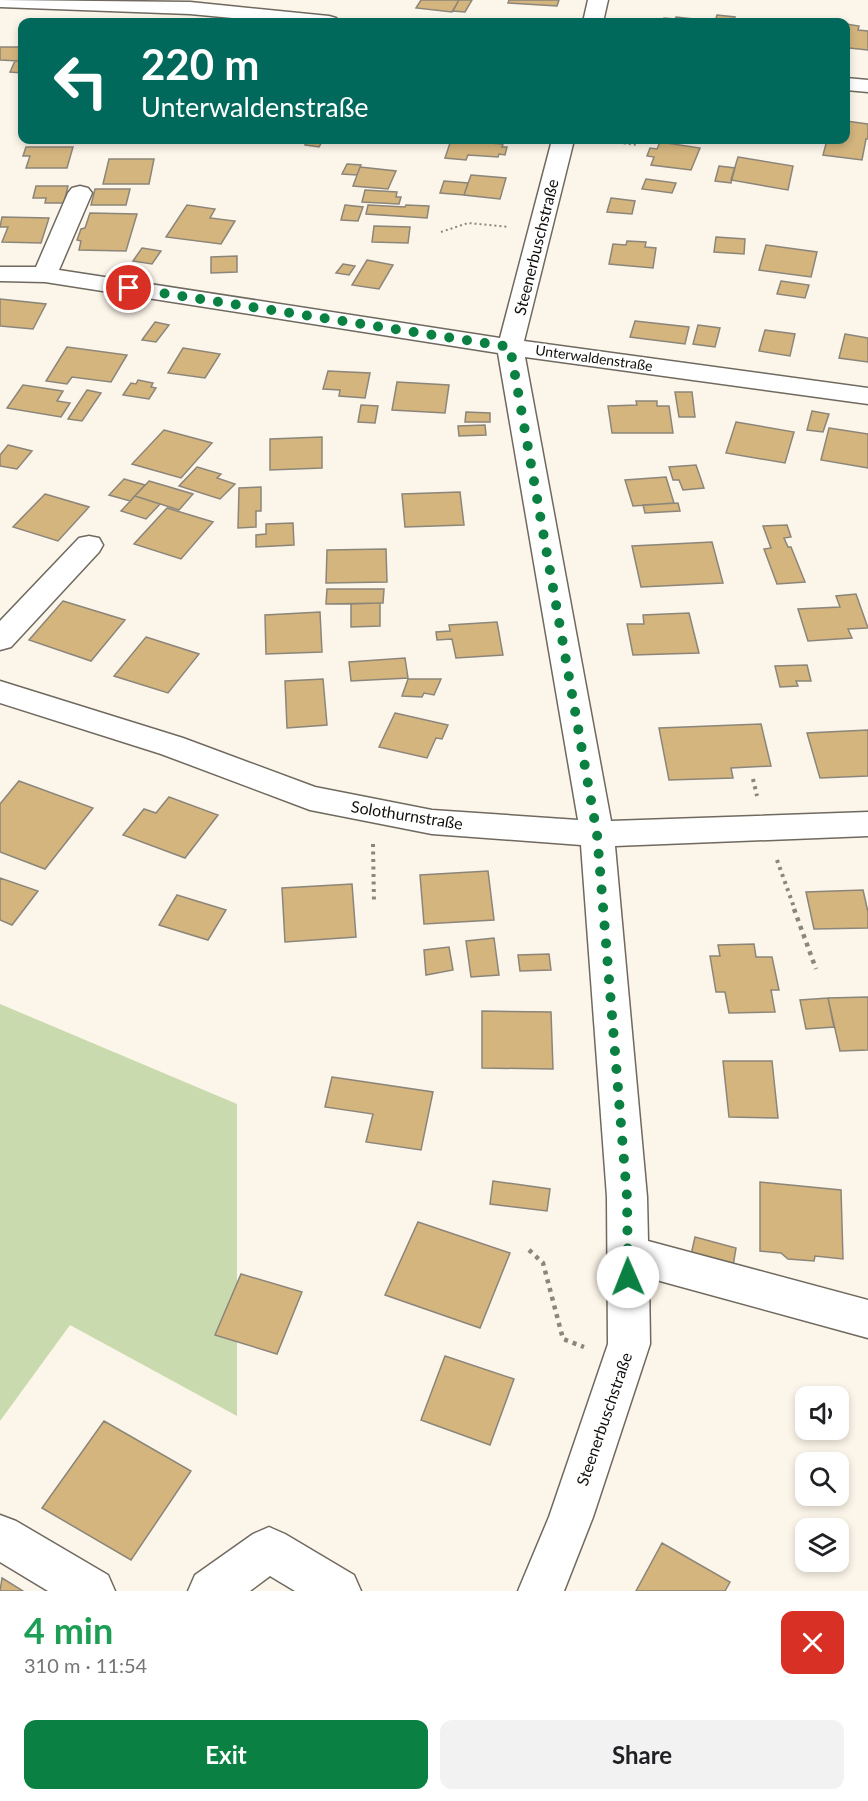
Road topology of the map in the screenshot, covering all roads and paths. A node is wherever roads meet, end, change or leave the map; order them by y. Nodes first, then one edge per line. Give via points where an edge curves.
1 (598, 0) edge
2 (0, 1) edge
3 (289, 18) edge
4 (594, 18) edge
5 (562, 144) edge
6 (628, 144) edge
7 (638, 145) dead end
8 (80, 193) dead end
9 (540, 229) junction
10 (441, 232) dead end
11 (0, 274) edge
12 (45, 275) junction
13 (510, 347) junction
14 (868, 396) edge
15 (89, 545) dead end
16 (0, 640) edge
17 (0, 692) edge
18 (372, 810) junction
19 (868, 824) edge
20 (766, 828) junction
21 (597, 834) junction
22 (374, 903) dead end
23 (816, 969) dead end
24 (529, 1250) dead end
25 (627, 1254) junction
26 (868, 1319) edge
27 (624, 1361) junction
28 (0, 1537) edge
29 (92, 1591) edge
30 (211, 1591) edge
31 (338, 1591) edge
32 (541, 1591) edge

1 - 4 street
2 - 3 street via 190,8
5 - 9 street, Steenerbuschstraße
6 - 7 path
8 - 12 street
9 - 10 path via 468,223
9 - 13 street, Steenerbuschstraße
11 - 12 street, Unterwaldenstraße
12 - 13 street, Unterwaldenstraße
13 - 14 street, Unterwaldenstraße
13 - 21 street, Steenerbuschstraße
15 - 16 street
17 - 18 street, Solothurnstraße via 172,746 310,798
18 - 21 street, Solothurnstraße via 432,822
18 - 22 path
19 - 20 street, Solothurnstraße
20 - 21 street, Solothurnstraße
20 - 23 path
21 - 25 street, Steenerbuschstraße via 627,1197
24 - 27 path via 543,1263 563,1339
25 - 26 street
25 - 27 street, Steenerbuschstraße via 629,1344
27 - 32 street, Steenerbuschstraße via 571,1517
28 - 29 street
30 - 31 street via 269,1550

